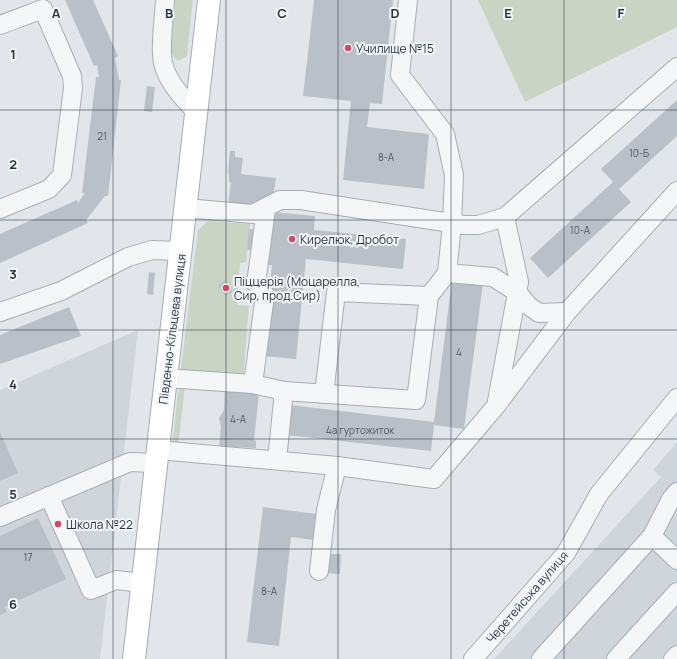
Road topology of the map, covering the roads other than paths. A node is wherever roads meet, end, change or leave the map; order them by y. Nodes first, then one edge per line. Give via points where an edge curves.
1 (165, 0) edge
2 (209, 0) edge
3 (408, 0) edge
4 (0, 25) edge
5 (677, 67) edge
6 (196, 112) junction
7 (677, 191) edge
8 (186, 208) junction
9 (0, 209) edge
10 (266, 209) junction
11 (505, 217) junction
12 (452, 224) junction
13 (181, 251) junction
14 (447, 273) junction
15 (518, 293) junction
16 (429, 296) junction
17 (0, 312) edge
18 (568, 312) junction
19 (166, 378) junction
20 (253, 384) junction
21 (284, 390) junction
22 (324, 394) junction
23 (677, 398) edge
24 (496, 406) junction
25 (157, 456) junction
26 (276, 460) junction
27 (337, 466) junction
28 (677, 492) edge
29 (49, 496) junction
30 (0, 517) edge
31 (652, 536) junction
32 (677, 560) edge
33 (319, 571) dead end
34 (143, 583) junction
35 (677, 592) edge
36 (677, 655) edge
37 (136, 657) edge
38 (473, 659) edge
39 (541, 659) edge
40 (616, 659) edge
41 (673, 659) edge

1 - 6 street via 162,57 167,74 178,92
2 - 6 main road, Південно-Кільцева вулиця
3 - 12 street via 400,75 445,134 454,175
4 - 9 street via 43,9 72,76 73,88 62,175 49,189
5 - 11 street
6 - 8 main road, Південно-Кільцева вулиця
7 - 18 street
8 - 10 street via 254,214
8 - 13 main road, Південно-Кільцева вулиця
10 - 12 street via 280,200 301,200
10 - 20 street via 256,284 265,295
11 - 12 street via 478,225
11 - 15 street via 519,282
12 - 14 street
13 - 17 street via 152,250 128,256 62,291
13 - 19 main road, Південно-Кільцева вулиця
14 - 15 street via 493,277
14 - 16 street
15 - 18 street via 539,313
15 - 24 street
16 - 22 street via 336,292
16 - 22 street via 416,400
18 - 24 street
19 - 20 street
19 - 25 main road, Південно-Кільцева вулиця
20 - 21 street
21 - 22 street
21 - 26 street
23 - 38 street, Черетейська вулиця via 603,488 566,553
24 - 27 street via 434,479
25 - 26 street
25 - 29 street via 130,462
25 - 34 main road, Південно-Кільцева вулиця
26 - 27 street
27 - 33 street via 326,510
28 - 31 street
29 - 30 street
29 - 34 street via 91,590 116,580
31 - 32 street
31 - 39 street
34 - 37 main road, Південно-Кільцева вулиця
35 - 40 street
36 - 41 street

